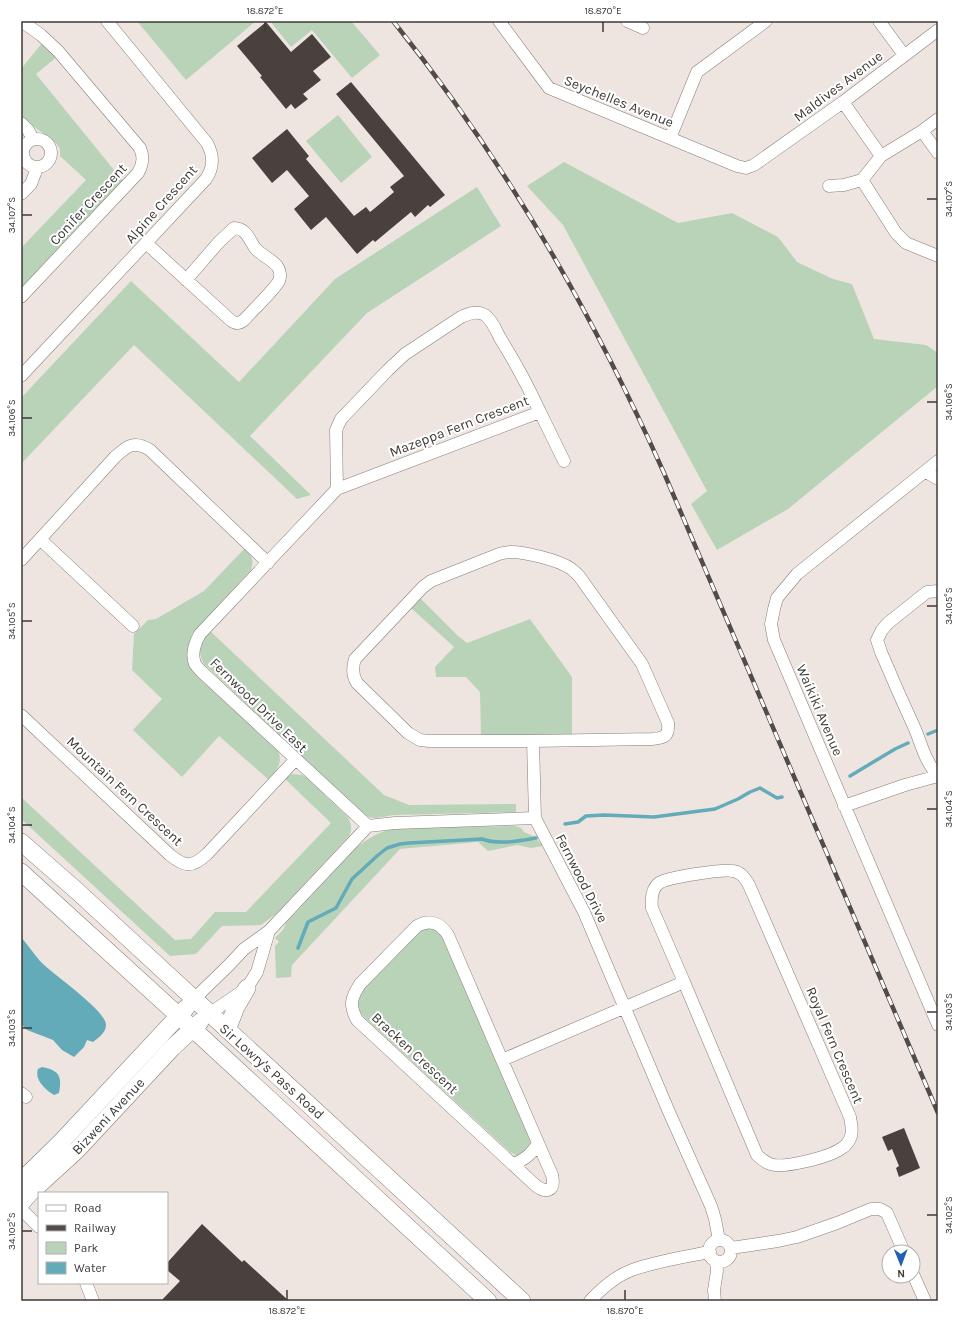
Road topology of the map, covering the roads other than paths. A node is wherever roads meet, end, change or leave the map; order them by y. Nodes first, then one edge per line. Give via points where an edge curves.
1 (107, 21) edge
2 (499, 21) edge
3 (627, 21) edge
4 (766, 21) edge
5 (879, 21) edge
6 (21, 22) edge
7 (643, 28) dead end
8 (938, 30) edge
9 (904, 55) junction
10 (843, 102) junction
11 (938, 119) edge
12 (21, 123) edge
13 (922, 131) junction
14 (670, 138) junction
15 (33, 139) junction
16 (938, 153) edge
17 (22, 155) edge
18 (881, 156) junction
19 (754, 165) joint
20 (37, 168) junction
21 (862, 180) junction
22 (829, 186) dead end
23 (21, 194) edge
24 (146, 243) junction
25 (938, 256) edge
26 (186, 280) junction
27 (21, 297) edge
28 (21, 376) edge
29 (540, 412) junction
30 (564, 461) dead end
31 (938, 461) edge
32 (926, 472) junction
33 (938, 479) edge
34 (337, 488) junction
35 (41, 540) junction
36 (21, 560) edge
37 (268, 562) junction
38 (938, 591) edge
39 (133, 626) dead end
40 (21, 715) edge
41 (533, 741) junction
42 (295, 760) junction
43 (938, 776) edge
44 (844, 806) junction
45 (535, 818) junction
46 (368, 826) junction
47 (21, 842) edge
48 (21, 872) edge
49 (269, 931) junction
50 (684, 982) junction
51 (247, 988) junction
52 (194, 999) junction
53 (625, 1007) junction
54 (209, 1014) junction
55 (178, 1016) junction
56 (938, 1025) edge
57 (192, 1028) junction
58 (227, 1030) junction
59 (502, 1060) junction
60 (538, 1144) junction
61 (77, 1150) junction
62 (512, 1164) junction
63 (21, 1181) edge
64 (45, 1192) edge
65 (21, 1202) edge
66 (21, 1209) edge
67 (38, 1226) edge
68 (719, 1240) junction
69 (901, 1244) edge
70 (731, 1248) junction
71 (713, 1257) junction
72 (86, 1284) edge
73 (917, 1284) edge
74 (593, 1299) edge
75 (93, 1301) edge
76 (488, 1301) edge
77 (522, 1301) edge
78 (715, 1301) edge
79 (925, 1301) edge

1 - 24 street, Alpine Crescent via 207,143 212,156 212,169 206,179
2 - 14 street, Seychelles Avenue via 549,88
3 - 7 street
4 - 14 street via 697,72
5 - 9 street
6 - 27 street, Conifer Crescent via 41,35 58,51 140,148 143,157 138,173
8 - 9 street, Maldives Avenue
9 - 10 street, Maldives Avenue
10 - 18 street
10 - 19 street, Maldives Avenue
11 - 13 street
12 - 15 street
13 - 16 street
13 - 18 street
14 - 19 street, Seychelles Avenue via 737,166 746,168
15 - 17 street via 24,146
15 - 20 street via 43,140 52,151 46,164
17 - 20 street via 29,165
18 - 21 street
20 - 23 street via 31,184
21 - 22 street
21 - 25 street via 896,233 906,243
24 - 26 street
24 - 28 street, Alpine Crescent
26 - 26 street via 234,228 245,231 258,251 276,265 280,274 278,283 239,324 229,320
29 - 30 street
29 - 34 street, Mazeppa Fern Crescent
29 - 34 street, Mazeppa Fern Crescent via 490,320 484,314 471,313 451,322 405,354 341,419 336,430
31 - 32 street, Waikiki Avenue
32 - 33 street
32 - 44 street, Waikiki Avenue via 797,574 777,598 774,609 774,640
34 - 37 street, Fernwood Drive East
35 - 36 street
35 - 37 street via 114,458 135,444 150,450
35 - 39 street
37 - 42 street, Fernwood Drive East via 200,634 194,648 194,656 195,663 202,672
38 - 43 street via 927,592 888,623 877,640 924,756
40 - 42 street, Mountain Fern Crescent via 180,863 194,864 200,861
41 - 41 street via 429,741 416,738 408,734 357,683 353,677 355,659 431,581 509,552 519,552 565,565 579,576 642,664 668,723 668,729 665,736 652,739
41 - 45 street
42 - 46 street, Fernwood Drive East
43 - 44 street
44 - 56 street, Waikiki Avenue
45 - 46 street via 395,822
45 - 53 street, Fernwood Drive via 584,912
46 - 49 street
47 - 52 main road, Sir Lowry's Pass Road
48 - 55 main road, Sir Lowry's Pass Road
49 - 51 street via 257,972
49 - 52 street via 244,948
50 - 50 street, Royal Fern Crescent via 757,1155 769,1164 780,1166 806,1162 844,1147 851,1135 850,1117 749,885 741,874 722,871 670,879 660,882 653,891 652,908
50 - 53 street
51 - 54 street
51 - 58 main road
52 - 54 main road, Sir Lowry's Pass Road
52 - 55 main road, Bizweni Avenue
53 - 59 street
53 - 68 street, Fernwood Drive via 711,1206
54 - 57 main road, Bizweni Avenue
54 - 58 main road, Sir Lowry's Pass Road
55 - 57 main road, Sir Lowry's Pass Road
55 - 63 main road, Bizweni Avenue via 61,1142
57 - 61 main road, Bizweni Avenue
57 - 76 main road, Sir Lowry's Pass Road
58 - 77 main road, Sir Lowry's Pass Road
59 - 60 street, Bracken Crescent
59 - 62 street, Bracken Crescent via 448,935 443,928 432,922 423,922 417,926 354,993 352,1005 357,1020
60 - 62 street via 524,1160
60 - 62 street, Bracken Crescent via 552,1175 550,1188 540,1190
61 - 64 main road via 48,1185
61 - 65 main road, Bizweni Avenue
66 - 67 street
68 - 70 street via 726,1242
68 - 71 street via 712,1244
69 - 70 street via 887,1213 880,1209 871,1209 797,1237
70 - 71 street via 728,1259 722,1262
71 - 74 street via 662,1262 631,1270 608,1284
71 - 78 street via 717,1271
72 - 75 street
73 - 79 street

